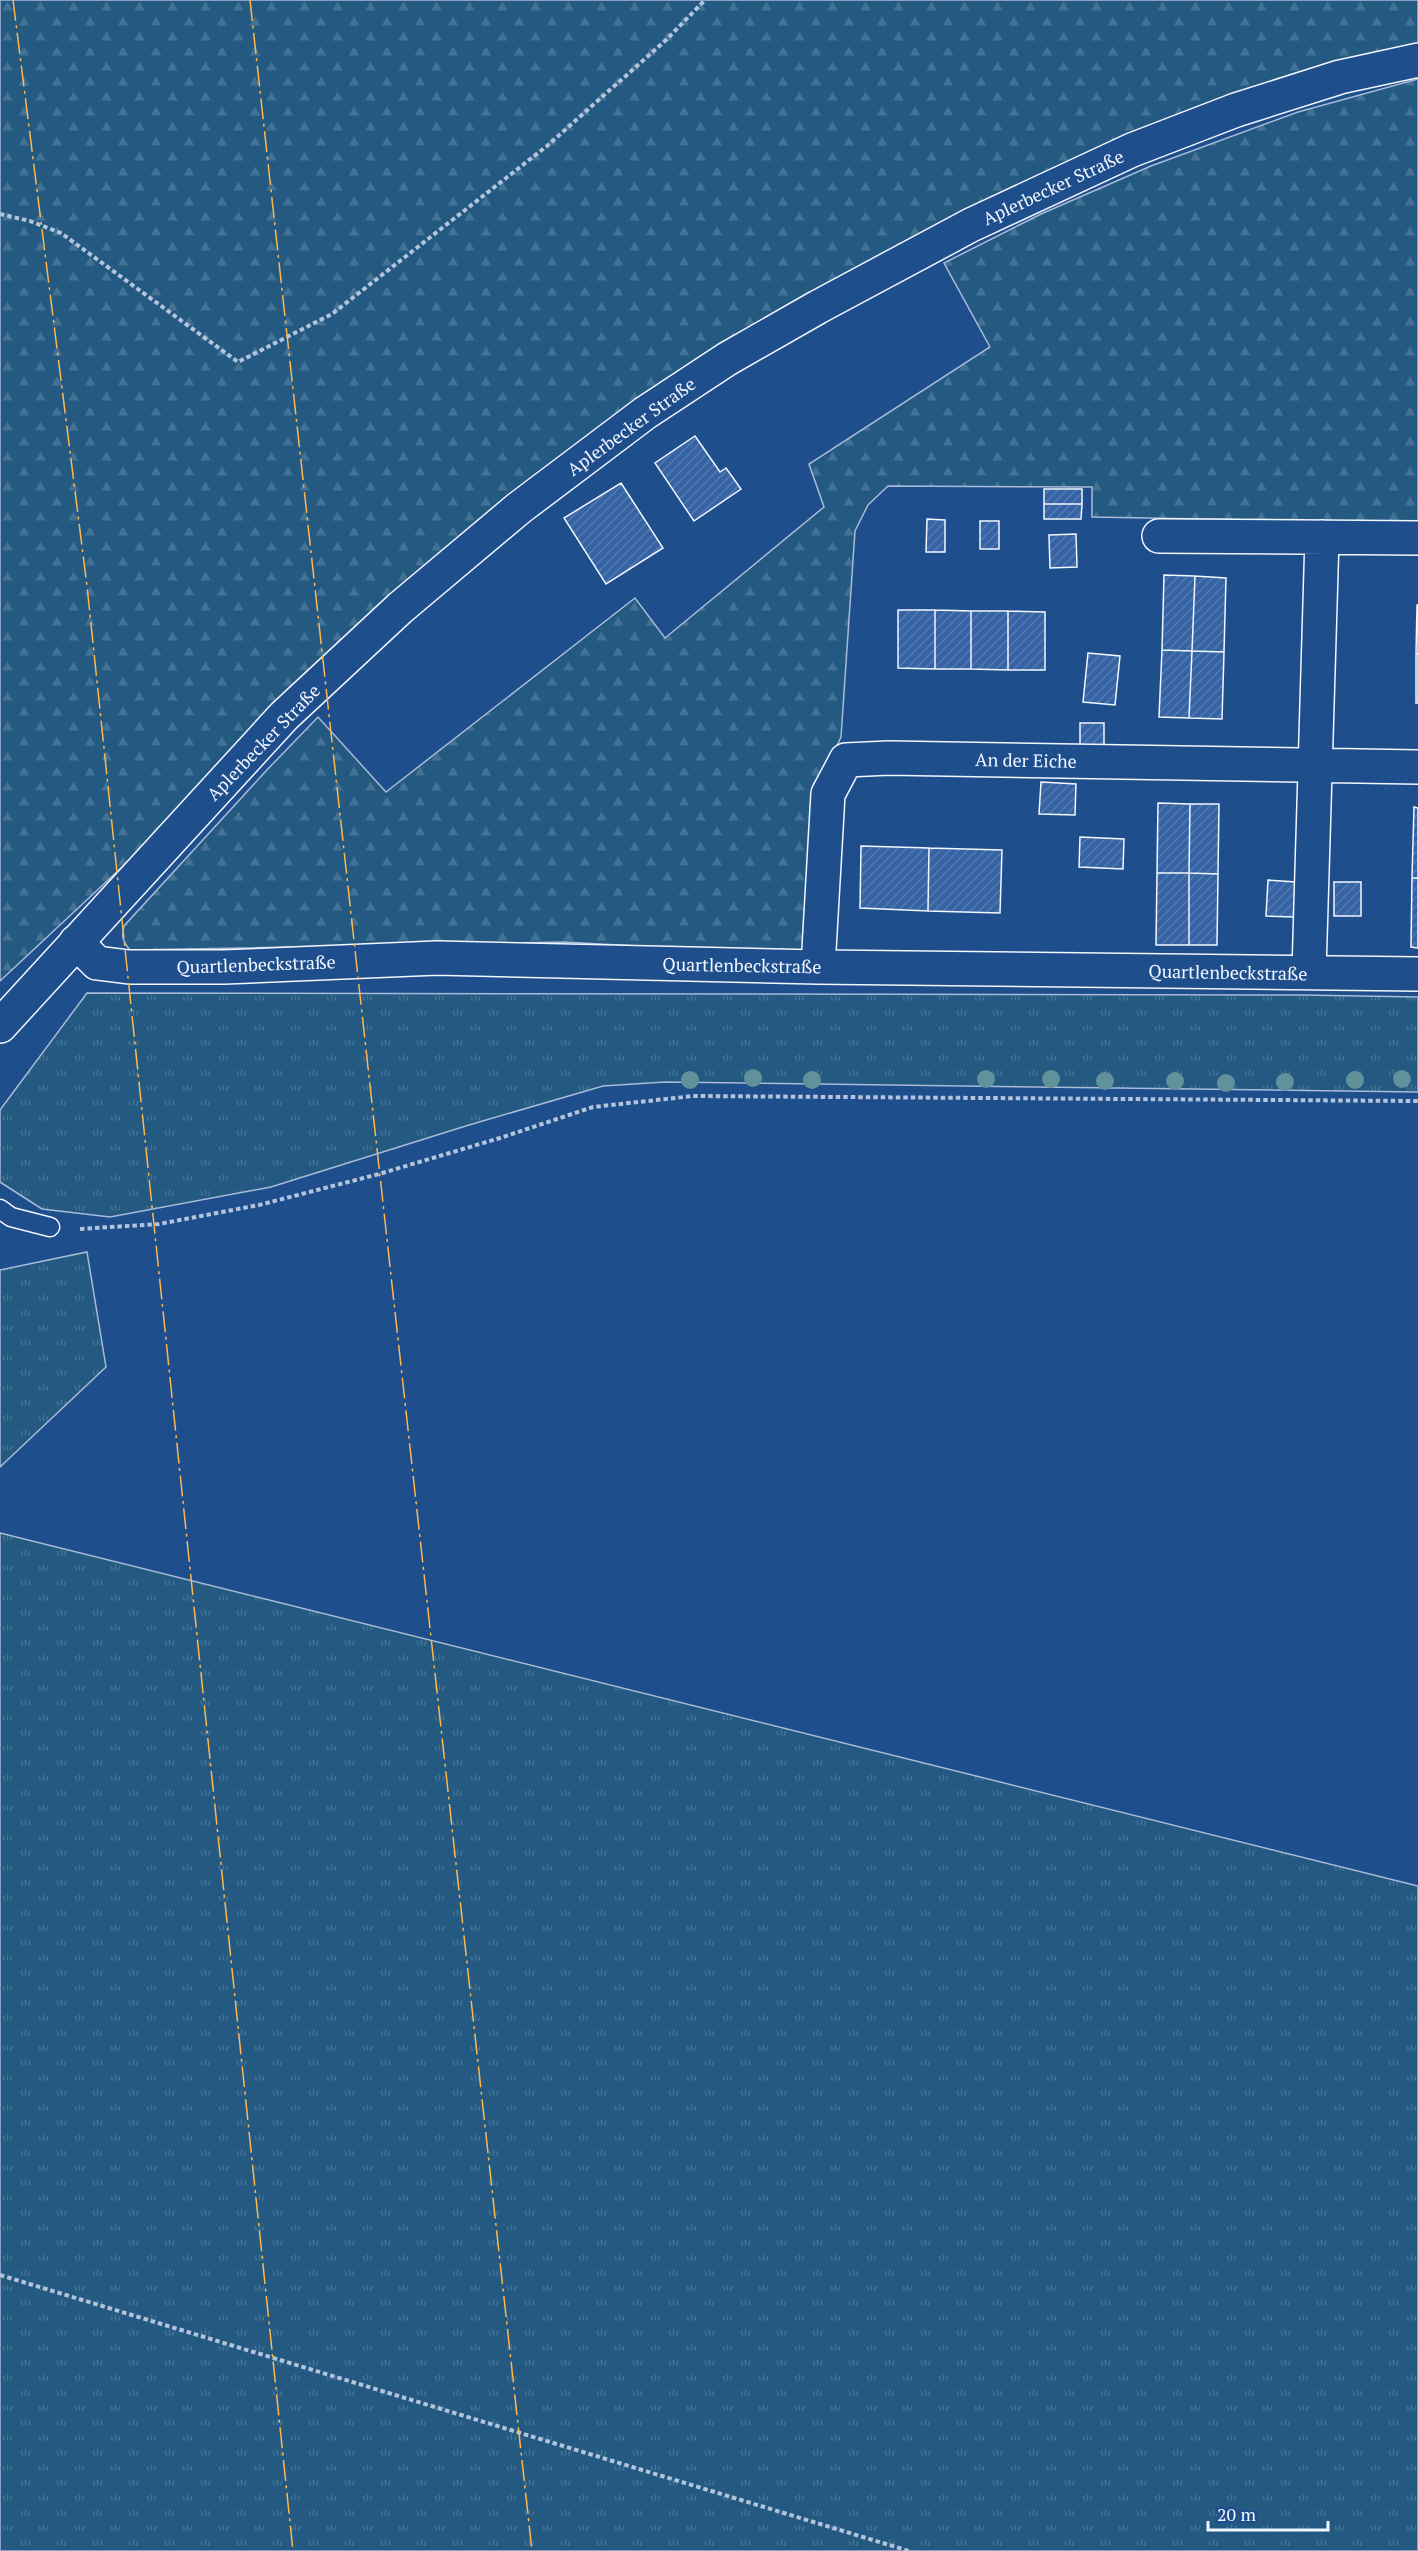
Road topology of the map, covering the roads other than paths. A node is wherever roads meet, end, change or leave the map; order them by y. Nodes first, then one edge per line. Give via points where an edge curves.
1 (1418, 60) edge
2 (1160, 536) dead end
3 (1322, 537) junction
4 (1418, 538) edge
5 (1315, 766) junction
6 (1418, 767) edge
7 (75, 942) junction
8 (818, 967) junction
9 (1310, 972) junction
10 (1418, 974) edge
11 (0, 1026) edge
12 (0, 1209) edge
13 (50, 1227) road end

1 - 7 street, Aplerbecker Straße via 1340,77 1132,150 971,225 727,359 645,413 519,508 392,615 284,716
2 - 3 street
3 - 4 street
3 - 5 street
5 - 6 street, An der Eiche
5 - 8 street, An der Eiche via 846,760 828,794
5 - 9 street
7 - 8 street, Quartlenbeckstraße via 97,963 129,967 437,958
7 - 11 street, Aplerbecker Straße
8 - 9 street, Quartlenbeckstraße
9 - 10 street, Quartlenbeckstraße
12 - 13 lane via 11,1217

